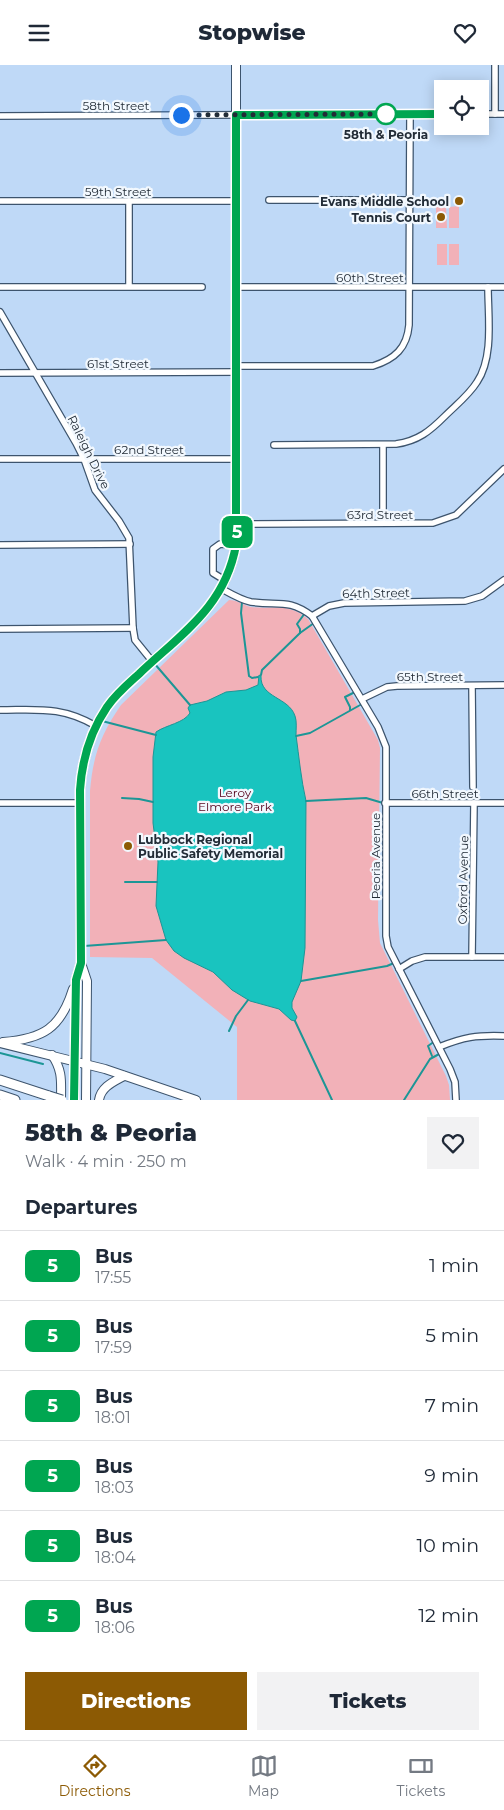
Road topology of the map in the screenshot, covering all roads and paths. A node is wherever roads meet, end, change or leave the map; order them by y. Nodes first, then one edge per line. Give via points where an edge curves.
1 (236, 65) edge
2 (495, 65) edge
3 (410, 114) junction
4 (434, 114) edge
5 (489, 114) edge
6 (494, 114) junction
7 (504, 114) edge
8 (236, 115) junction
9 (0, 116) edge
10 (269, 200) dead end
11 (410, 200) junction
12 (0, 201) edge
13 (129, 201) junction
14 (237, 201) junction
15 (129, 286) junction
16 (0, 287) edge
17 (202, 287) dead end
18 (237, 287) junction
19 (410, 287) junction
20 (488, 287) junction
21 (504, 287) edge
22 (0, 312) edge
23 (237, 369) junction
24 (0, 373) edge
25 (35, 373) junction
26 (274, 445) dead end
27 (383, 445) junction
28 (0, 459) edge
29 (84, 459) junction
30 (237, 459) junction
31 (504, 469) edge
32 (383, 523) junction
33 (237, 524) junction
34 (130, 544) junction
35 (0, 545) edge
36 (236, 545) junction
37 (504, 580) edge
38 (226, 581) junction
39 (222, 589) junction
40 (312, 616) junction
41 (133, 628) junction
42 (0, 629) edge
43 (152, 661) junction
44 (504, 685) edge
45 (472, 686) junction
46 (362, 699) junction
47 (0, 710) edge
48 (96, 726) junction
49 (473, 787) dead end
50 (0, 803) edge
51 (80, 803) junction
52 (385, 803) junction
53 (474, 803) junction
54 (504, 803) edge
55 (472, 957) junction
56 (504, 957) edge
57 (81, 963) junction
58 (399, 969) junction
59 (76, 980) junction
60 (504, 1036) edge
61 (0, 1043) edge
62 (438, 1047) junction
63 (52, 1055) junction
64 (74, 1061) junction
65 (86, 1065) junction
66 (124, 1075) junction
67 (0, 1080) edge
68 (0, 1095) edge
69 (15, 1100) edge
70 (62, 1100) edge
71 (74, 1100) edge
72 (86, 1100) edge
73 (99, 1100) edge
74 (196, 1100) edge
75 (456, 1100) edge

1 - 8 main road
2 - 6 street
3 - 4 street, 58th Street
3 - 8 street, 58th Street
3 - 11 street
5 - 6 street
6 - 7 street
8 - 9 street, 58th Street
8 - 14 main road
10 - 11 street
11 - 19 street
12 - 13 street, 59th Street
13 - 14 street, 59th Street
13 - 15 street
14 - 18 main road
15 - 16 street
15 - 17 street
18 - 19 street, 60th Street
18 - 23 main road
19 - 20 street, 60th Street
19 - 23 street, 61st Street via 408,334 392,359 373,366
20 - 21 street, 60th Street
20 - 27 street via 488,349 477,383 421,437 409,443
22 - 25 street, Raleigh Drive
23 - 25 street, 61st Street
23 - 30 main road
24 - 25 street, 61st Street
25 - 29 street, Raleigh Drive
26 - 27 street
27 - 32 street
28 - 29 street, 62nd Street
29 - 30 street, 62nd Street
29 - 34 street, Raleigh Drive via 95,490 125,530
30 - 33 main road
31 - 32 street, 63rd Street via 448,519 433,523
32 - 33 street, 63rd Street
33 - 36 main road
34 - 35 street
34 - 41 street, Raleigh Drive
36 - 38 main road
36 - 38 street via 220,544 213,551 213,573
37 - 40 street, 64th Street via 482,597 466,601 344,603 329,606
38 - 39 main road
39 - 40 street via 244,600 289,604
39 - 43 main road via 207,610
40 - 46 street, Peoria Avenue
41 - 42 street
41 - 43 street, Raleigh Drive via 135,640
43 - 48 main road via 121,690
44 - 45 street, 65th Street
45 - 46 street, 65th Street via 387,687
45 - 49 street
46 - 52 street, Peoria Avenue via 386,747
47 - 48 street via 65,712
48 - 51 main road via 83,764
50 - 51 street
51 - 57 main road
52 - 53 street, 66th Street
52 - 58 street, Peoria Avenue via 386,936
53 - 54 street, 66th Street
53 - 55 street, Oxford Avenue
55 - 56 street
55 - 58 street via 426,957
57 - 59 main road
57 - 65 main road via 87,981
58 - 62 street, Peoria Avenue
59 - 61 main road via 68,1006 53,1026 27,1039
59 - 64 main road
60 - 62 street via 460,1038
61 - 63 main road
62 - 75 street, Peoria Avenue via 455,1082
63 - 64 main road
63 - 70 main road via 61,1072
64 - 65 main road
64 - 71 main road
65 - 66 main road
65 - 72 main road
66 - 73 main road via 106,1087
66 - 74 main road
67 - 70 highway, bridge
68 - 69 highway

